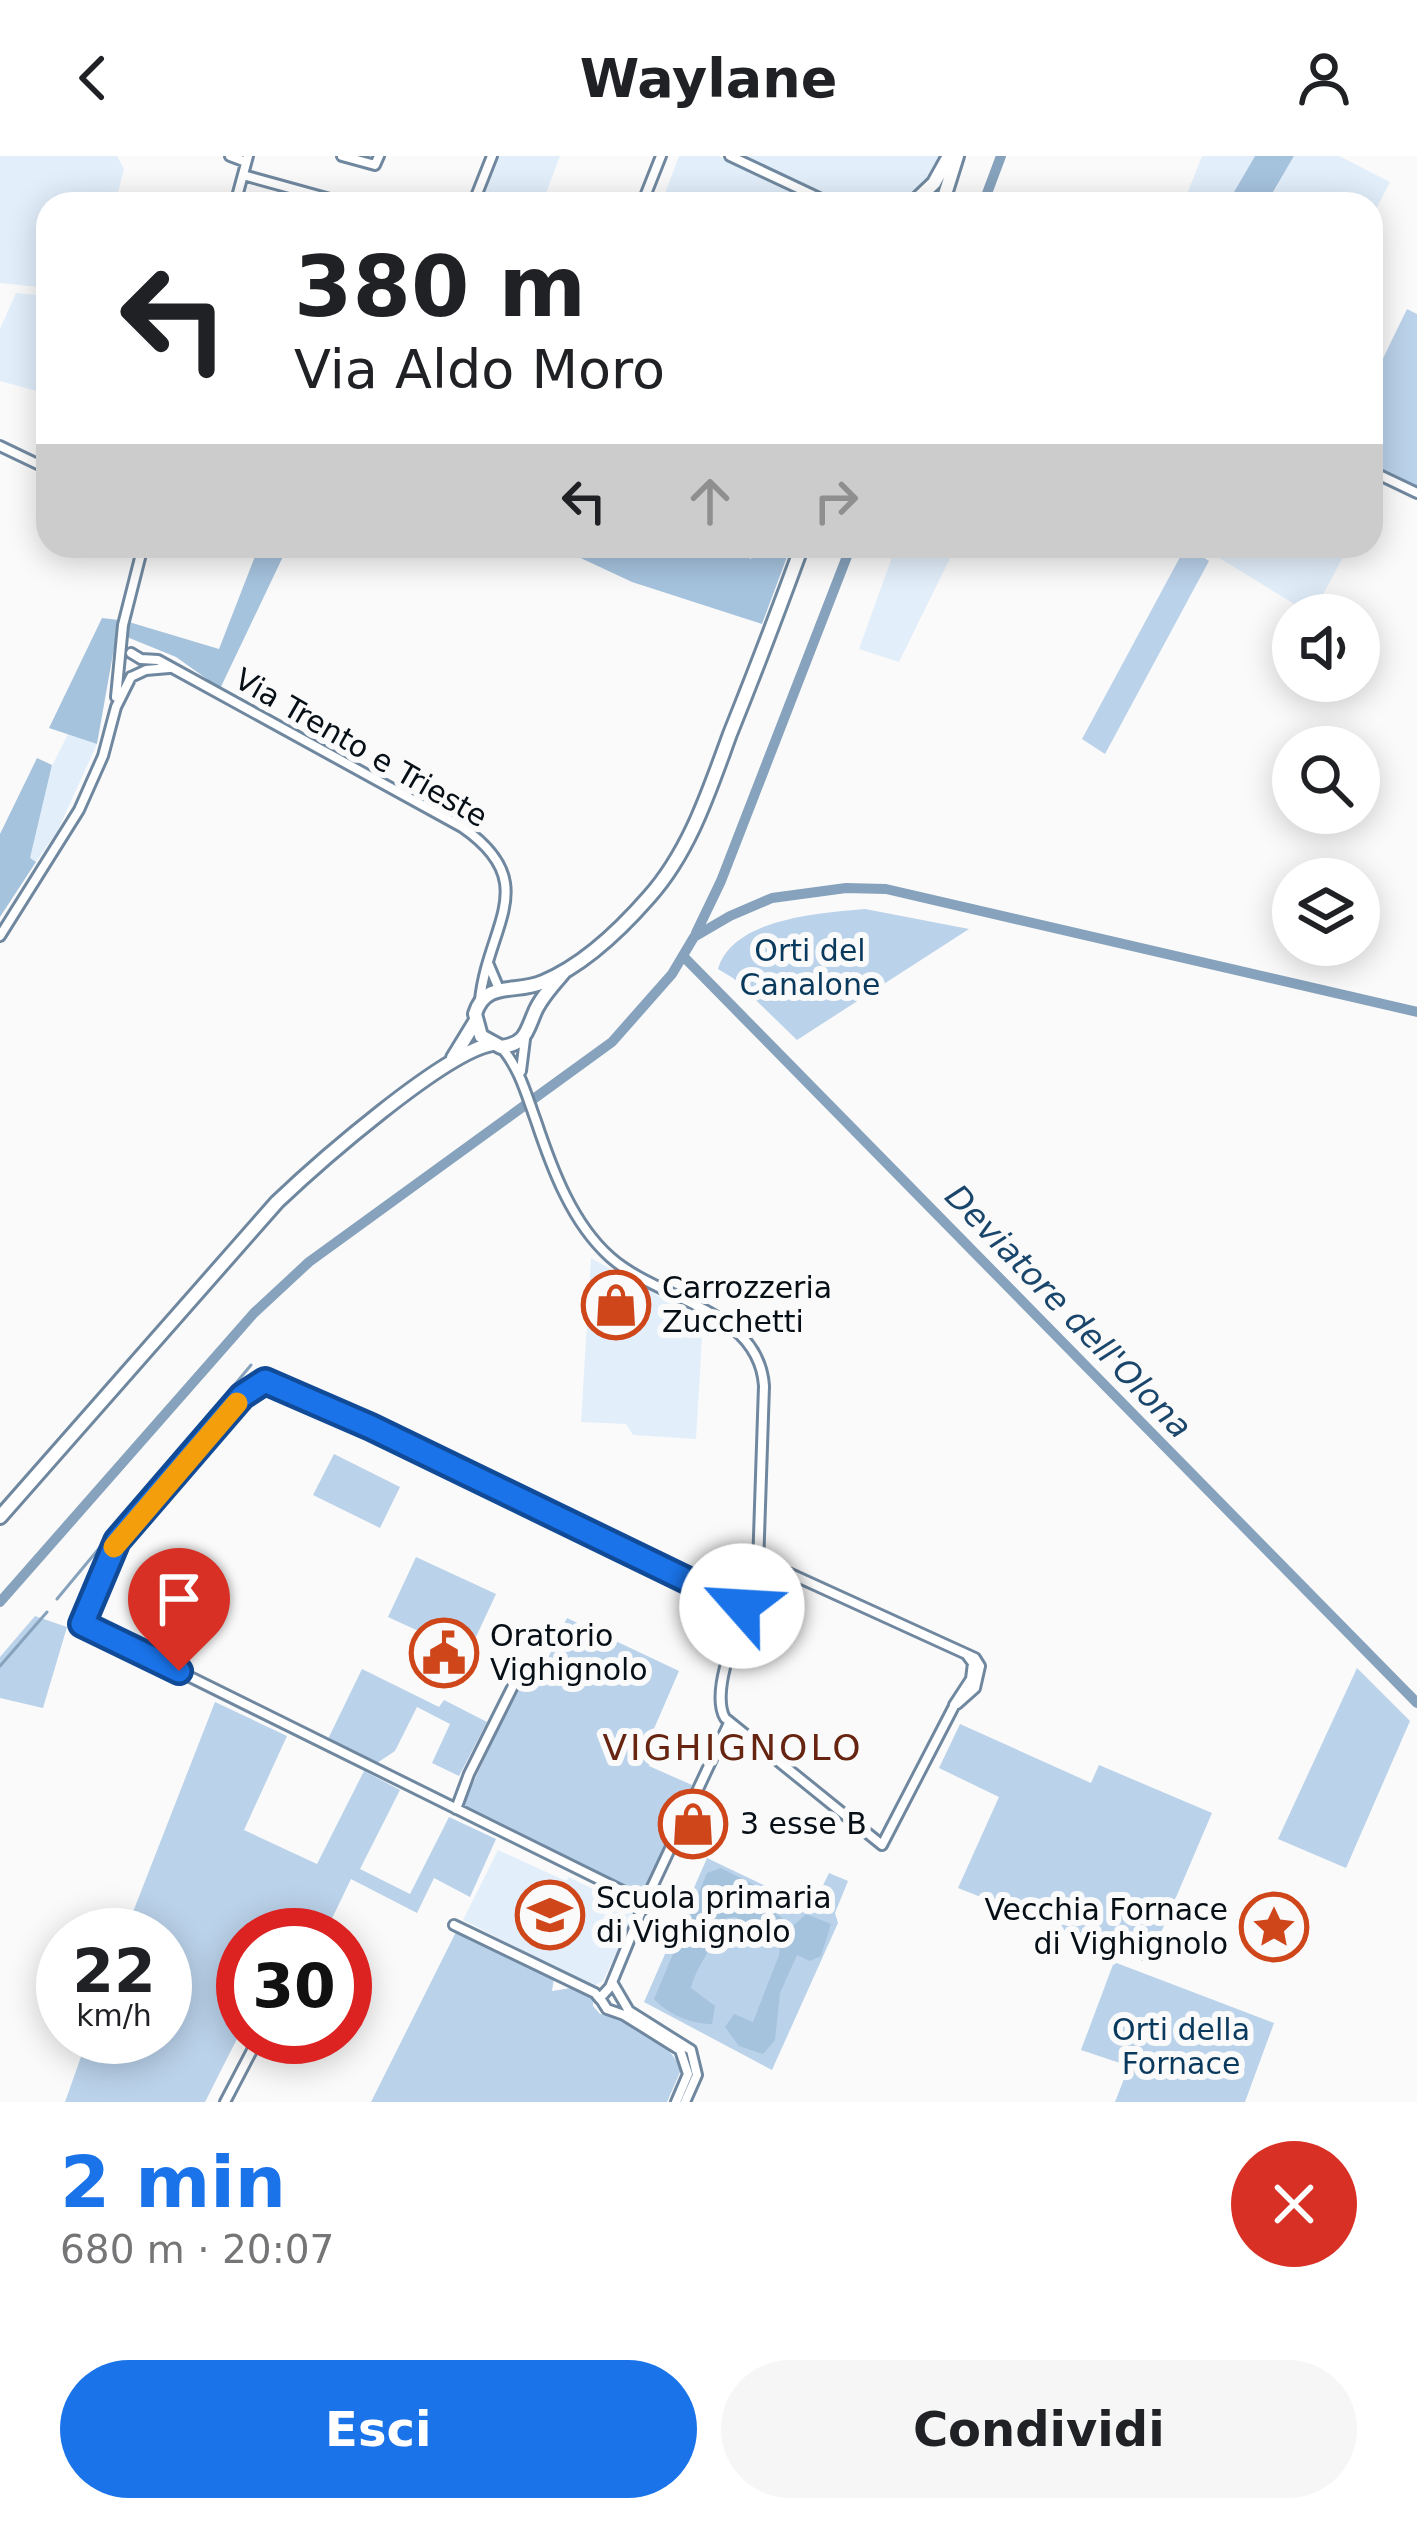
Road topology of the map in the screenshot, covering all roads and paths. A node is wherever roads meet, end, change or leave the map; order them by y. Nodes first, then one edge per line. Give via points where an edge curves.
1 (230, 156) edge
2 (342, 156) edge
3 (379, 156) edge
4 (492, 156) edge
5 (661, 156) edge
6 (730, 156) edge
7 (953, 156) edge
8 (247, 159) edge
9 (243, 175) junction
10 (238, 192) edge
11 (305, 192) edge
12 (478, 192) edge
13 (647, 192) edge
14 (806, 192) edge
15 (925, 192) edge
16 (945, 192) edge
17 (0, 446) edge
18 (36, 463) edge
19 (1383, 477) edge
20 (1417, 494) edge
21 (140, 558) edge
22 (797, 558) edge
23 (122, 632) junction
24 (131, 653) junction
25 (120, 658) junction
26 (141, 659) junction
27 (171, 668) junction
28 (120, 671) junction
29 (135, 675) junction
30 (116, 707) junction
31 (1, 932) edge
32 (488, 956) junction
33 (565, 971) junction
34 (507, 990) junction
35 (479, 1001) junction
36 (532, 1015) junction
37 (475, 1022) junction
38 (526, 1035) junction
39 (496, 1045) junction
40 (448, 1064) junction
41 (522, 1079) junction
42 (0, 1517) edge
43 (758, 1559) junction
44 (746, 1606) junction
45 (522, 1668) dead end
46 (729, 1723) junction
47 (455, 1810) junction
48 (645, 1902) junction
49 (454, 1925) dead end
50 (606, 1990) junction
51 (623, 2002) junction
52 (614, 2010) junction
53 (245, 2064) edge
54 (692, 2074) junction
55 (225, 2102) edge
56 (676, 2102) edge
57 (685, 2102) edge

1 - 8 street
2 - 3 street via 375,165
4 - 12 street
5 - 13 street
6 - 14 street
7 - 15 main road
7 - 16 main road
8 - 9 street
9 - 10 street
9 - 11 street
17 - 18 street
19 - 20 street
21 - 23 street
22 - 33 main road via 688,841 640,908
23 - 24 street
23 - 25 street
24 - 25 street
24 - 26 street, Via Trento e Trieste
25 - 28 street
26 - 27 street, Via Trento e Trieste
26 - 29 street
27 - 29 street
27 - 32 street, Via Trento e Trieste via 473,835 507,884
28 - 29 street
28 - 30 street
29 - 30 street
30 - 31 street via 79,810
32 - 34 street via 489,972
32 - 35 street, Via Trento e Trieste
33 - 34 main road
33 - 36 main road
34 - 35 main road
34 - 36 main road via 528,1002
35 - 37 main road
36 - 38 main road
37 - 39 main road
37 - 40 main road
38 - 39 main road
38 - 41 street
39 - 40 main road via 472,1048
39 - 41 street
40 - 42 main road via 277,1202
41 - 43 street via 568,1201 596,1244 625,1269 731,1326 757,1352 764,1387
43 - 44 street
43 - 46 street via 966,1654 971,1679 882,1845
44 - 46 street via 719,1684
44 - 47 street via 278,1384 256,1384 117,1541 82,1624
45 - 47 street
46 - 48 street
47 - 48 street
48 - 50 street
49 - 50 street
50 - 51 street via 620,1990
50 - 52 street via 603,2006
51 - 52 street
51 - 54 street via 685,2044 696,2061
52 - 54 street via 676,2046
53 - 55 street
54 - 56 street
54 - 57 street

